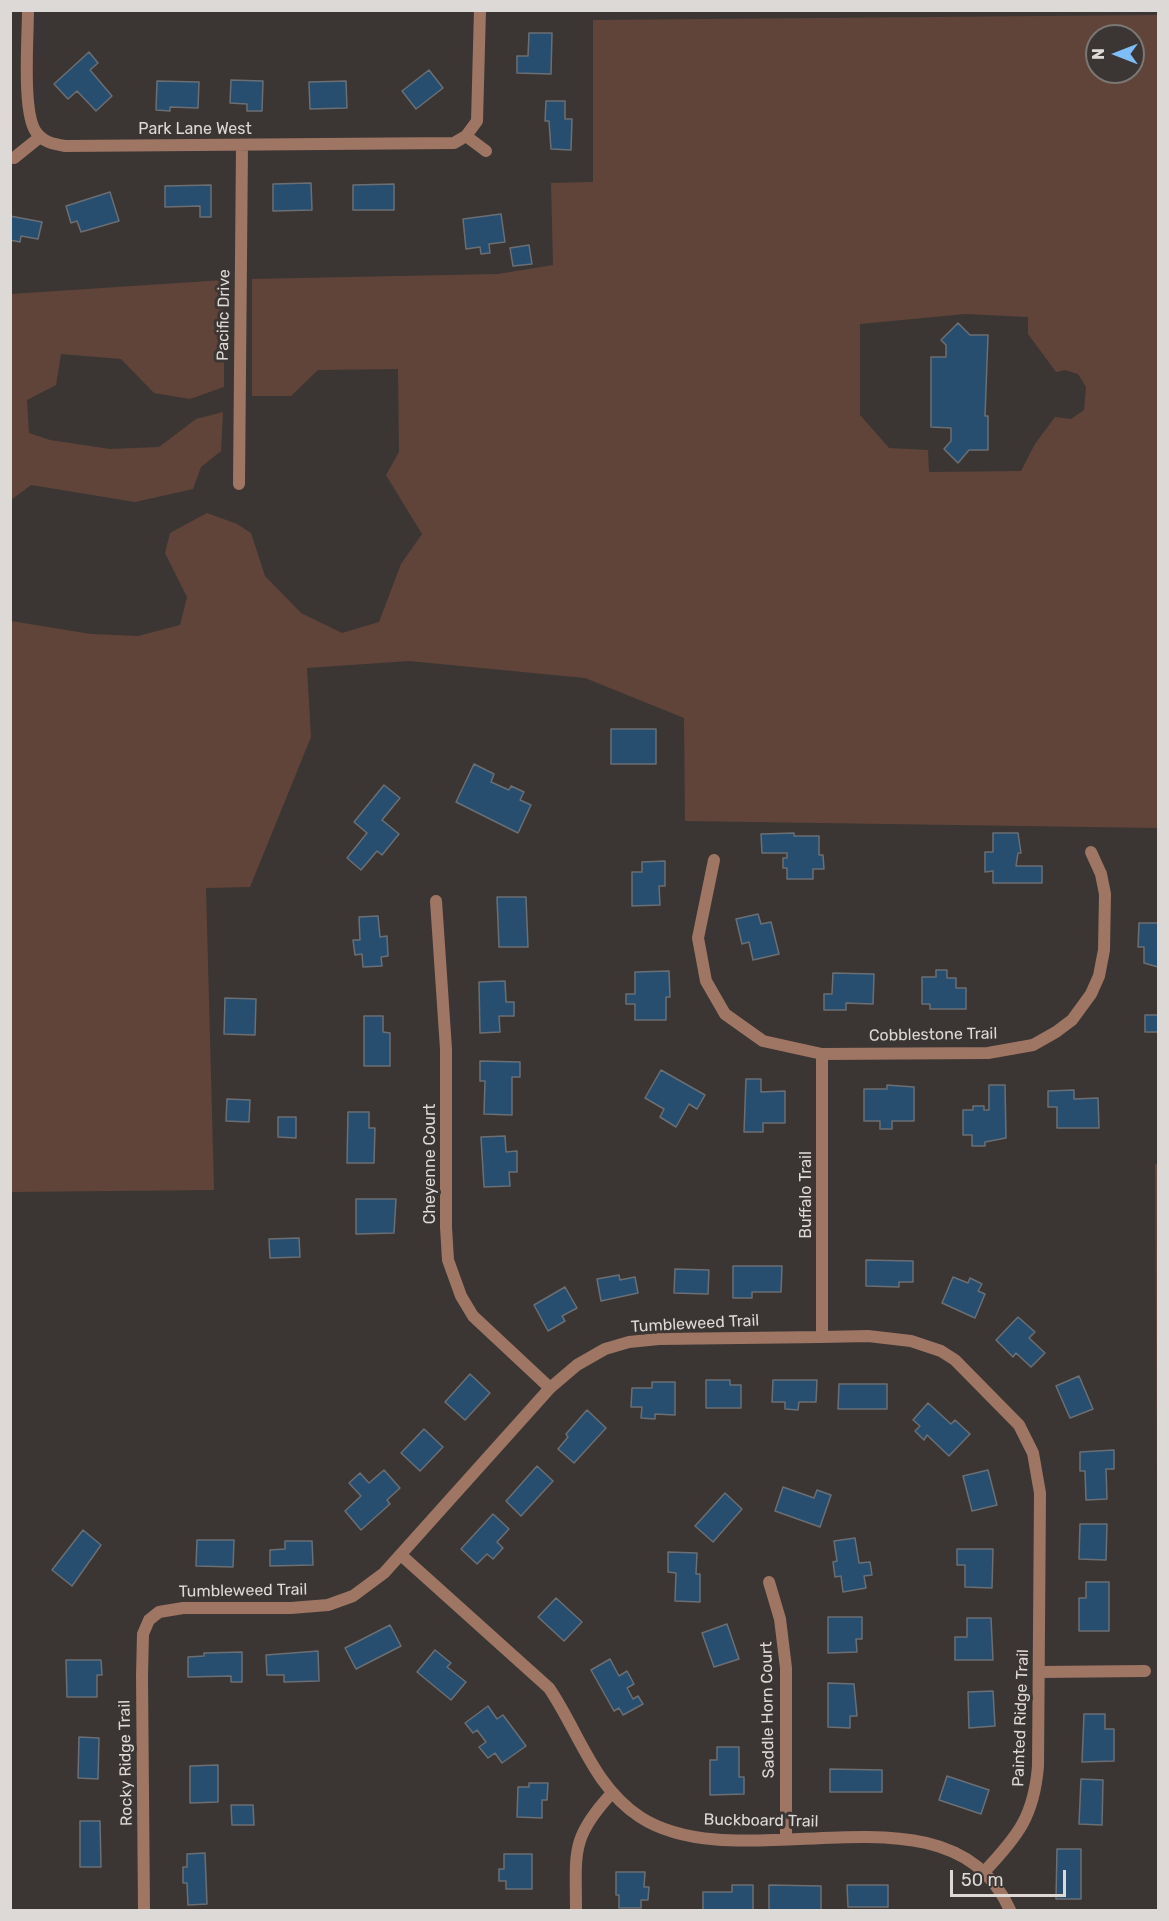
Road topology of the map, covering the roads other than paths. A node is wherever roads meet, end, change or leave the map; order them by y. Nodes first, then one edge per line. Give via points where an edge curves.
1 (28, 10) edge
2 (480, 10) edge
3 (466, 136) junction
4 (40, 137) junction
5 (242, 146) junction
6 (486, 151) dead end
7 (14, 158) dead end
8 (239, 484) dead end
9 (1091, 852) dead end
10 (714, 860) dead end
11 (435, 901) dead end
12 (822, 1054) junction
13 (822, 1336) junction
14 (550, 1388) junction
15 (401, 1555) junction
16 (1040, 1574) joint
17 (769, 1582) dead end
18 (151, 1618) joint
19 (1145, 1671) dead end
20 (1040, 1672) junction
21 (612, 1794) junction
22 (786, 1839) junction
23 (984, 1872) junction
24 (144, 1911) edge
25 (576, 1911) edge
26 (1010, 1911) edge

1 - 4 street via 28,112
2 - 3 street via 477,121
3 - 5 street, Park Lane West via 444,145
3 - 6 street
4 - 5 street, Park Lane West via 65,146
4 - 7 street
5 - 8 street, Pacific Drive
9 - 12 street, Cobblestone Trail via 1104,887 1104,950 1095,985 1072,1020 1041,1041 1006,1051
10 - 12 street, Cobblestone Trail via 698,938 706,981 725,1014 763,1041
11 - 14 street, Cheyenne Court via 446,1049 448,1260 473,1316
12 - 13 street, Buffalo Trail
13 - 14 street, Tumbleweed Trail via 630,1342 605,1349 577,1365
13 - 16 street, Tumbleweed Trail via 895,1338 941,1351 979,1382 1013,1418 1027,1438 1037,1467
14 - 15 street, Tumbleweed Trail
15 - 18 street, Tumbleweed Trail via 366,1588 328,1605 183,1608 159,1612
15 - 21 street, Buckboard Trail via 549,1688
16 - 20 street, Painted Ridge Trail
17 - 22 street, Saddle Horn Court via 780,1619 786,1668
18 - 24 street, Rocky Ridge Trail via 143,1634
19 - 20 street
20 - 23 street, Painted Ridge Trail via 1038,1766 1033,1803 1014,1840
21 - 22 street, Buckboard Trail via 643,1819 678,1832 725,1839
21 - 25 street via 587,1822 578,1841
22 - 23 street, Buckboard Trail via 886,1838 927,1843 948,1850
23 - 26 street

